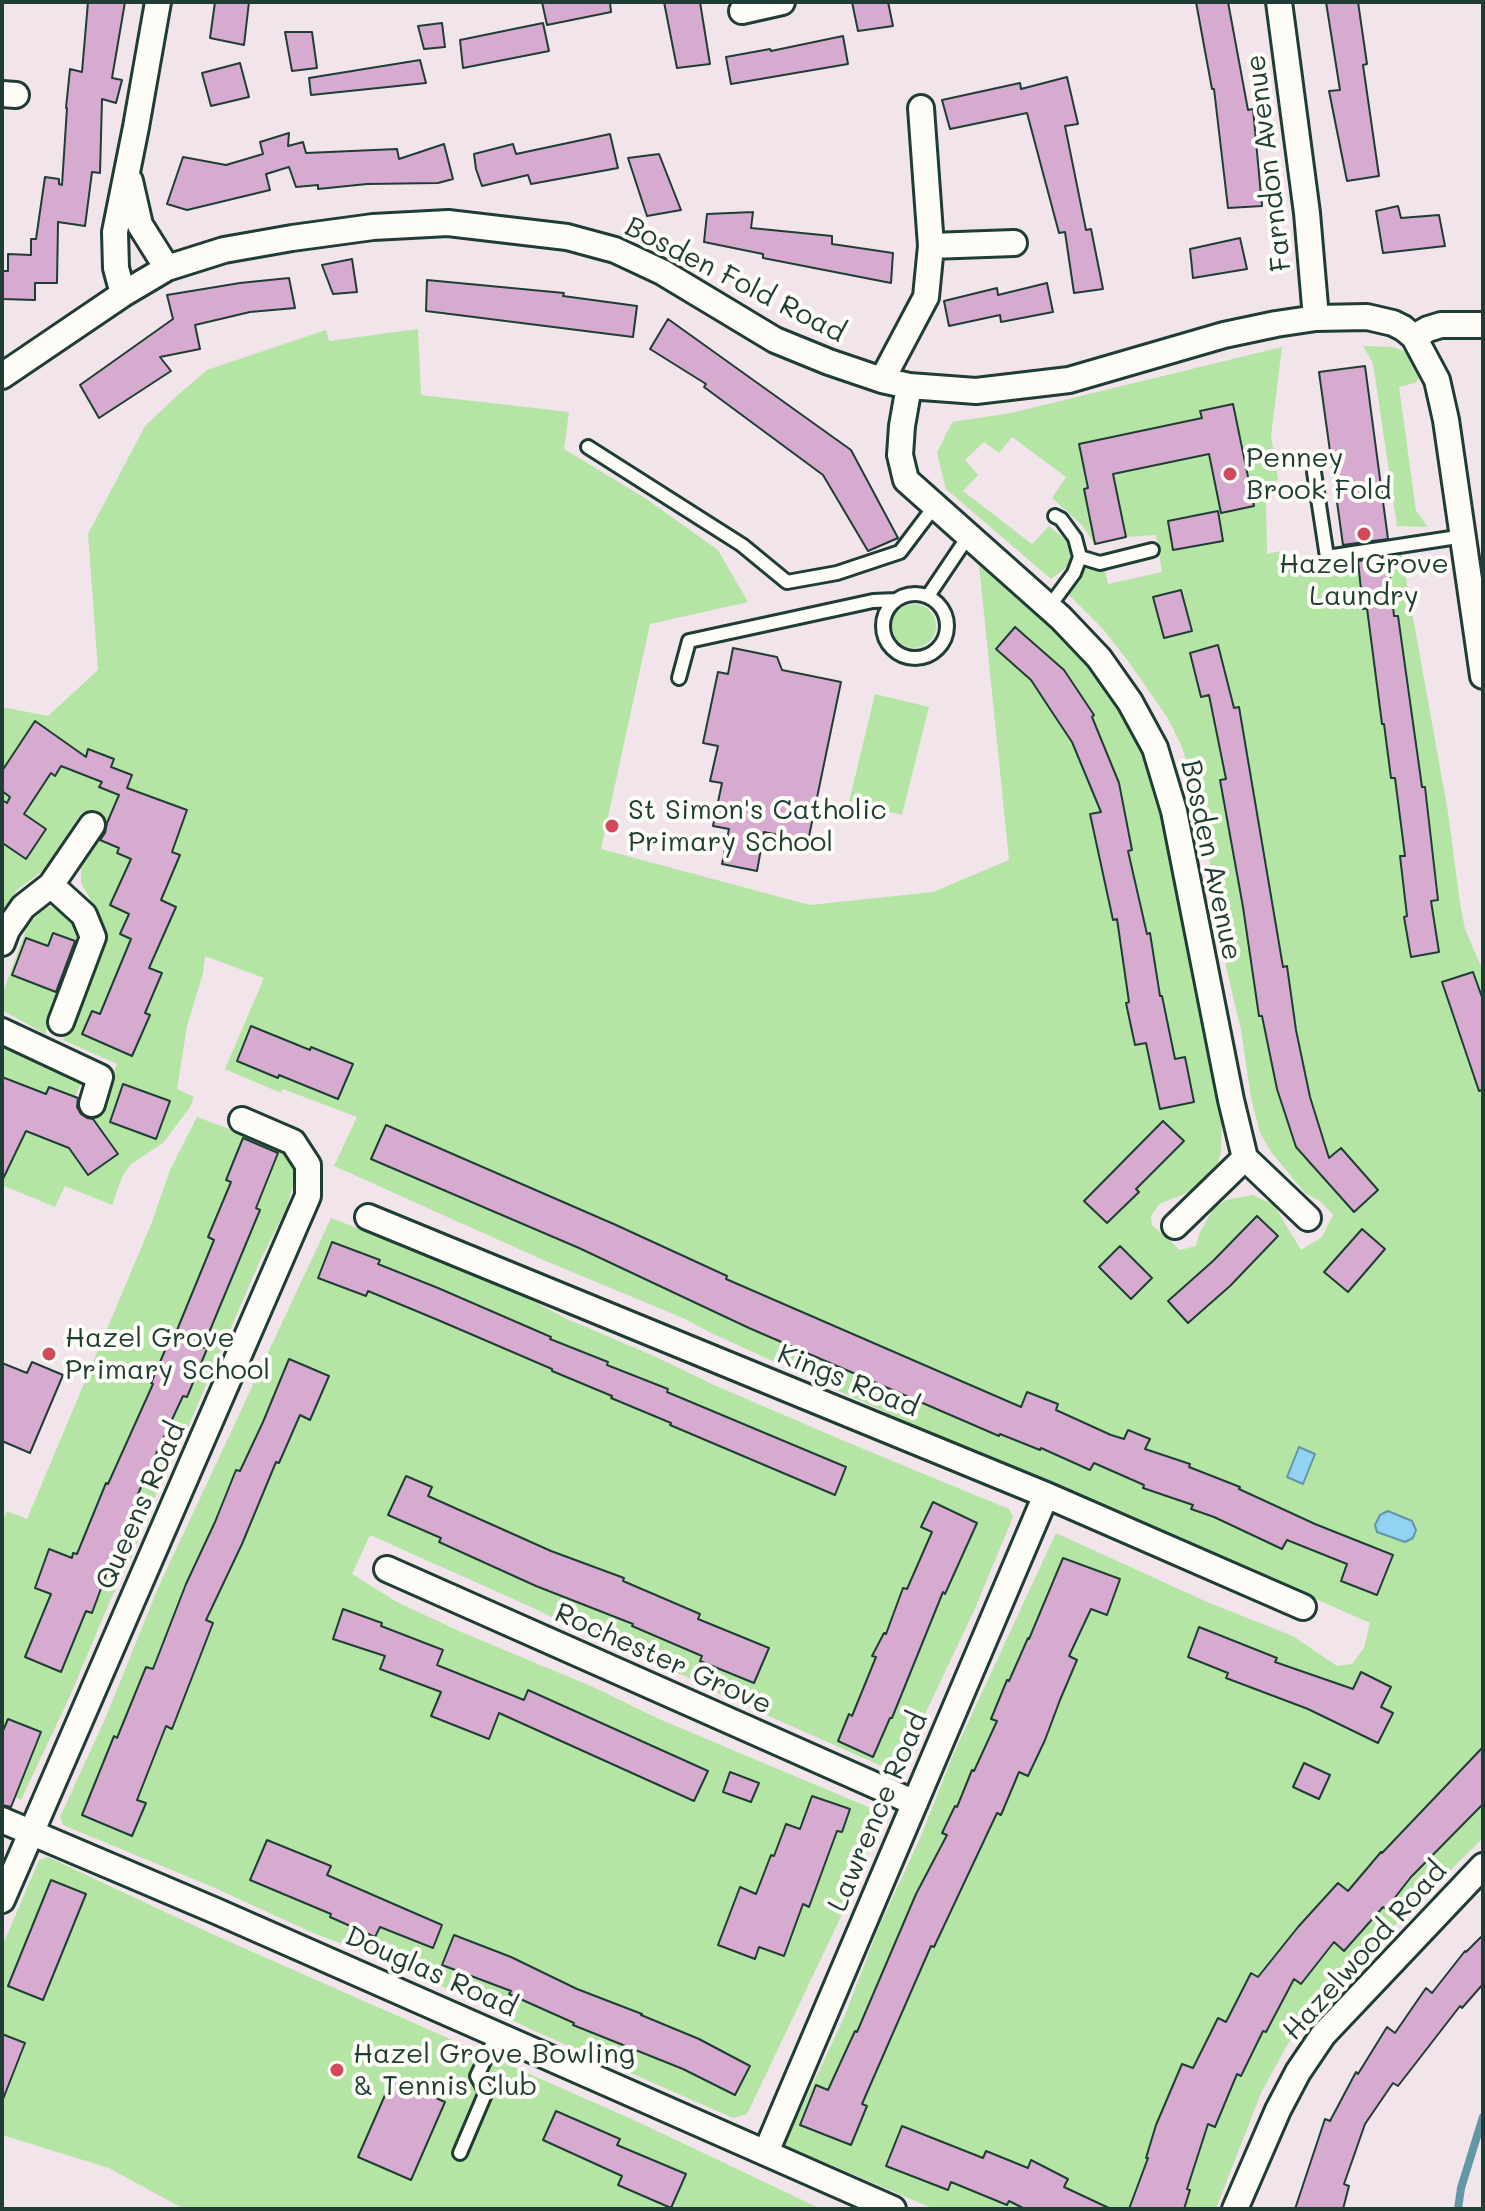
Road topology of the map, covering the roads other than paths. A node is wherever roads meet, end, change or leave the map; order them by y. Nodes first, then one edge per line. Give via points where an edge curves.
1 (158, 2) edge
2 (778, 2) edge
3 (1279, 2) edge
4 (742, 11) dead end
5 (921, 108) dead end
6 (128, 167) junction
7 (1014, 243) dead end
8 (931, 246) junction
9 (167, 268) junction
10 (123, 294) junction
11 (1316, 318) junction
12 (1483, 325) edge
13 (1414, 337) junction
14 (2, 376) edge
15 (882, 380) junction
16 (909, 386) junction
17 (588, 447) dead end
18 (1314, 472) dead end
19 (934, 507) junction
20 (1055, 516) dead end
21 (969, 535) junction
22 (1464, 536) junction
23 (1152, 550) dead end
24 (1080, 557) junction
25 (928, 596) junction
26 (896, 600) junction
27 (1049, 607) junction
28 (1483, 676) edge
29 (679, 678) dead end
30 (92, 825) dead end
31 (51, 885) junction
32 (2, 943) edge
33 (61, 1022) dead end
34 (2, 1031) edge
35 (92, 1104) dead end
36 (242, 1120) dead end
37 (1245, 1158) junction
38 (368, 1217) dead end
39 (1308, 1218) dead end
40 (1175, 1226) dead end
41 (1046, 1495) junction
42 (387, 1569) dead end
43 (1303, 1607) dead end
44 (915, 1803) junction
45 (2, 1820) edge
46 (31, 1833) junction
47 (1483, 1866) edge
48 (2, 1900) edge
49 (497, 2034) junction
50 (766, 2152) junction
51 (460, 2153) dead end
52 (893, 2209) edge
53 (1235, 2209) edge

1 - 6 street
2 - 4 street
3 - 11 street, Farndon Avenue
5 - 8 street
6 - 9 street via 140,225
6 - 10 street via 115,232
7 - 8 street
8 - 15 street via 926,297
9 - 10 street, Bosden Fold Road
9 - 15 street, Bosden Fold Road via 224,250 373,227 448,223 567,237 615,250 775,340
10 - 14 street, Bosden Fold Road
11 - 13 street, Bosden Fold Road via 1367,317 1393,323
11 - 16 street, Bosden Fold Road via 1224,335 1069,380 976,391
12 - 13 street via 1441,325
13 - 22 street via 1437,380
15 - 16 street, Bosden Fold Road
16 - 19 street, Bosden Avenue via 900,455 906,480
17 - 19 lane via 742,545 787,582 837,573 900,552
18 - 22 lane via 1327,557
19 - 21 street, Bosden Avenue
20 - 24 lane via 1075,538
21 - 25 lane
21 - 27 street, Bosden Avenue
22 - 28 street
23 - 24 lane via 1100,563
24 - 27 lane
25 - 26 lane
25 - 26 lane via 944,611 948,632 936,652 917,659 897,654 884,638 884,617
26 - 29 lane via 689,641
27 - 37 street, Bosden Avenue via 1099,658 1155,748 1174,811
30 - 31 street
31 - 32 street via 23,907
31 - 33 street via 84,915 93,937
34 - 35 street via 100,1077
36 - 46 street, Queens Road via 293,1142 308,1165 308,1196
37 - 39 street
37 - 40 street
38 - 41 street, Kings Road
41 - 43 street, Kings Road
41 - 44 street, Lawrence Road
42 - 44 street, Rochester Grove
44 - 50 street, Lawrence Road
45 - 46 street, Douglas Road
46 - 48 street, Queens Road
46 - 49 street, Douglas Road
47 - 53 street, Hazelwood Road via 1323,2035 1278,2110
49 - 50 street, Douglas Road
49 - 51 lane via 477,2076 486,2092
50 - 52 street, Douglas Road

